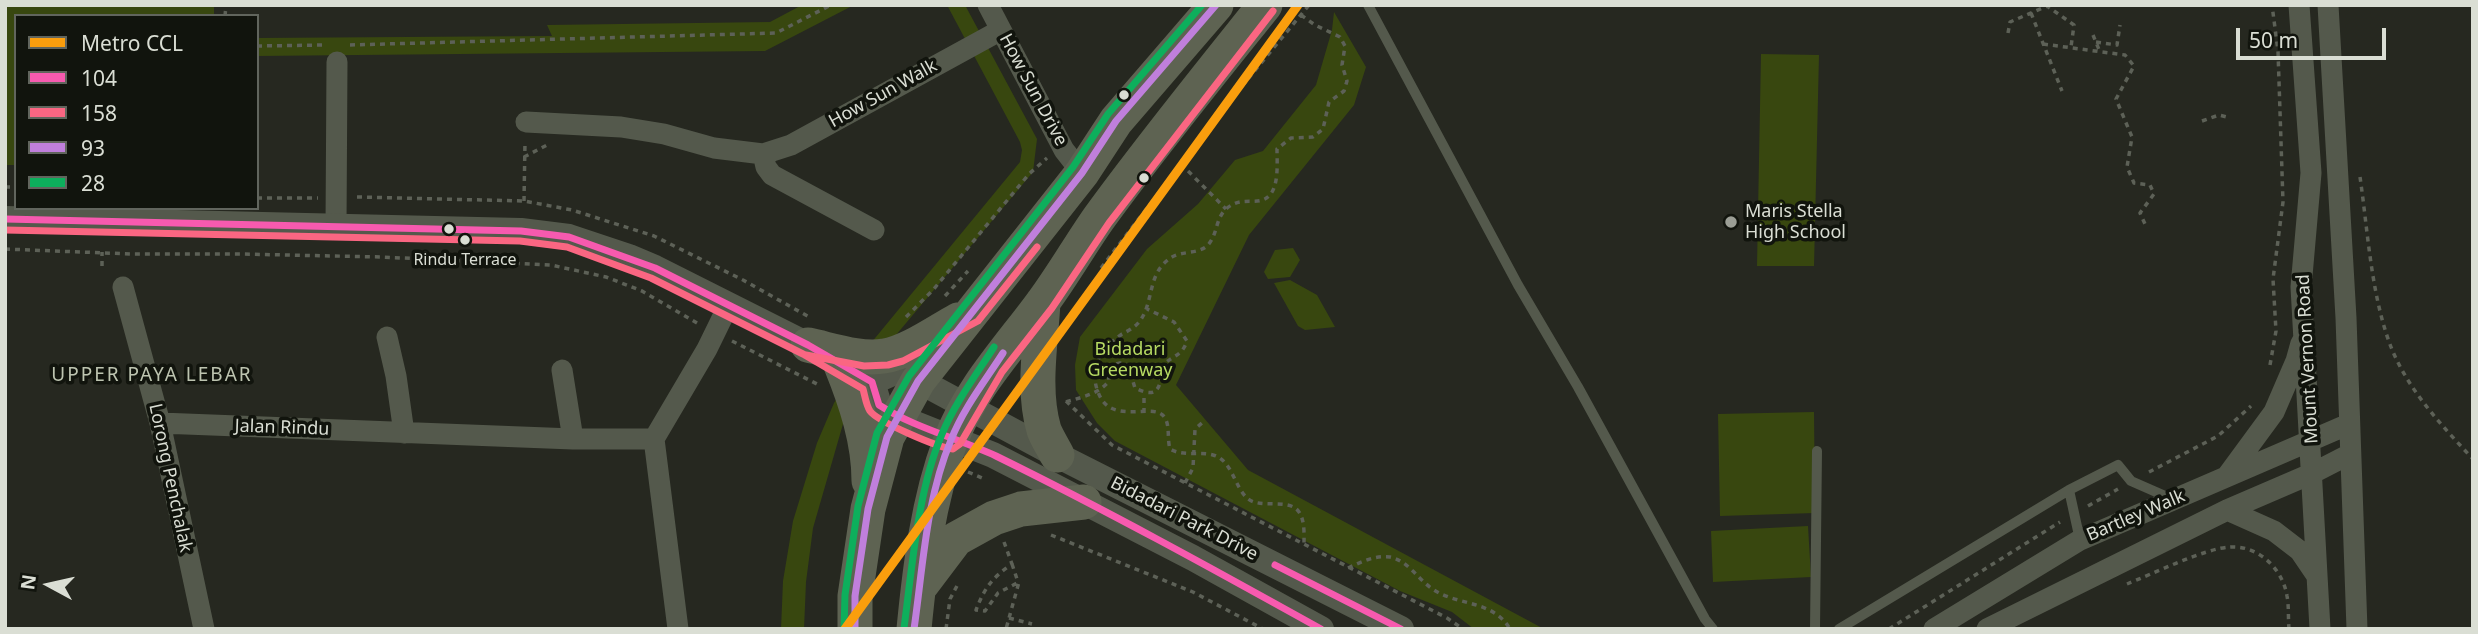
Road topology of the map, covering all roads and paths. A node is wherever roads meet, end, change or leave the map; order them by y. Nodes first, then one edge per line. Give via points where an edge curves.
1 (831, 5) edge
2 (988, 5) edge
3 (1216, 5) edge
4 (1265, 5) edge
5 (1309, 5) edge
6 (1368, 5) edge
7 (2034, 5) edge
8 (2272, 5) edge
9 (2299, 5) edge
10 (2328, 5) edge
11 (2037, 11) junction
12 (2031, 13) junction
13 (1301, 15) junction
14 (2120, 25) dead end
15 (1001, 30) junction
16 (2008, 33) dead end
17 (2093, 35) dead end
18 (2096, 42) junction
19 (2043, 44) junction
20 (350, 45) dead end
21 (259, 46) edge
22 (2071, 48) junction
23 (2100, 52) junction
24 (337, 54) joint
25 (2062, 91) dead end
26 (2227, 117) dead end
27 (2202, 121) dead end
28 (526, 122) joint
29 (557, 139) dead end
30 (763, 154) junction
31 (524, 157) junction
32 (1048, 158) dead end
33 (1181, 163) junction
34 (1082, 173) junction
35 (2360, 173) dead end
36 (1226, 209) junction
37 (5, 219) edge
38 (2145, 224) dead end
39 (336, 227) junction
40 (874, 230) dead end
41 (521, 231) junction
42 (5, 249) edge
43 (102, 252) junction
44 (102, 265) dead end
45 (1094, 277) dead end
46 (123, 287) dead end
47 (1043, 302) junction
48 (728, 306) junction
49 (1147, 309) junction
50 (971, 313) junction
51 (901, 322) dead end
52 (2304, 331) junction
53 (387, 337) dead end
54 (723, 340) junction
55 (808, 345) junction
56 (562, 370) dead end
57 (2267, 375) dead end
58 (835, 377) junction
59 (918, 381) junction
60 (872, 382) junction
61 (1063, 390) dead end
62 (1098, 392) junction
63 (1144, 393) junction
64 (1067, 402) junction
65 (967, 408) junction
66 (1144, 413) junction
67 (898, 417) junction
68 (160, 423) junction
69 (1202, 423) dead end
70 (2349, 424) junction
71 (404, 433) junction
72 (573, 439) junction
73 (654, 439) junction
74 (951, 439) junction
75 (2312, 439) junction
76 (1817, 451) dead end
77 (1194, 454) junction
78 (2350, 454) junction
79 (1056, 455) junction
80 (2473, 460) edge
81 (2313, 473) junction
82 (2226, 477) junction
83 (1185, 483) junction
84 (2069, 490) junction
85 (2173, 500) junction
86 (1084, 502) junction
87 (868, 509) junction
88 (2227, 510) junction
89 (1045, 533) dead end
90 (1012, 538) dead end
91 (2029, 540) dead end
92 (2080, 540) junction
93 (1003, 541) junction
94 (1304, 545) junction
95 (995, 547) dead end
96 (1012, 564) junction
97 (1348, 568) junction
98 (962, 576) dead end
99 (2318, 578) junction
100 (1018, 582) junction
101 (2127, 584) dead end
102 (918, 589) junction
103 (1009, 618) junction
104 (1032, 624) dead end
105 (204, 629) edge
106 (678, 629) edge
107 (855, 629) edge
108 (914, 629) edge
109 (946, 629) edge
110 (1006, 629) edge
111 (1263, 629) edge
112 (1321, 629) edge
113 (1401, 629) edge
114 (1463, 629) edge
115 (1510, 629) edge
116 (1713, 629) edge
117 (1815, 629) edge
118 (1839, 629) edge
119 (1889, 629) edge
120 (1934, 629) edge
121 (1987, 629) edge
122 (2289, 629) edge
123 (2320, 629) edge
124 (2357, 629) edge

1 - 20 path via 776,33
2 - 15 street, How Sun Drive
3 - 34 highway via 1116,121
4 - 47 highway via 1100,217
5 - 13 path
6 - 116 lane via 1518,285
7 - 11 path
8 - 57 path via 2283,202 2273,279 2276,331
9 - 52 street, Mount Vernon Road via 2311,173 2301,286
10 - 70 street
11 - 12 path
11 - 22 path via 2048,6 2074,25
12 - 16 path via 2010,22
12 - 19 path
13 - 33 path
13 - 36 path via 1340,37 1345,46 1342,65 1347,81 1343,91 1328,102 1323,129 1313,137 1290,138 1278,149 1275,186 1268,197 1258,202 1240,200
14 - 18 path via 2117,45
15 - 30 street, How Sun Walk via 791,145
15 - 34 street, How Sun Drive via 1064,150
17 - 18 path
18 - 23 path
19 - 22 path
19 - 25 path
21 - 24 path
22 - 23 path
23 - 38 path via 2125,55 2134,66 2116,99 2132,137 2127,167 2134,183 2150,185 2154,194 2140,214
24 - 39 street
26 - 27 path
28 - 30 street, How Sun Walk via 621,127
28 - 31 path
29 - 31 path
30 - 40 street via 772,175
31 - 41 path
32 - 51 path
33 - 36 path
33 - 45 path
34 - 50 highway
35 - 80 path via 2379,310 2391,348 2431,413
36 - 49 path via 1205,248 1172,257 1159,272 1152,281
37 - 39 street
39 - 41 street
41 - 48 street via 569,237 629,257
42 - 43 path
43 - 44 path
43 - 54 path via 551,265 606,277 642,291
46 - 68 street, Lorong Penchalak
47 - 65 highway
47 - 79 highway via 1040,405 1044,430
48 - 54 street
48 - 55 street
49 - 62 path via 1138,324 1106,345 1098,358 1094,371
49 - 63 path via 1174,322 1186,341 1184,351 1164,364 1161,385
50 - 55 highway via 886,356
50 - 59 highway
52 - 75 street, Mount Vernon Road
52 - 82 street via 2274,412
53 - 71 street
54 - 58 path
54 - 73 street via 707,349
55 - 58 street
56 - 72 street
58 - 60 street
58 - 87 highway via 858,406 869,463
59 - 60 street, Bidadari Park Drive via 898,370
59 - 65 street, Bidadari Park Drive
59 - 67 highway
60 - 67 street via 879,405
61 - 64 path
62 - 63 path via 1109,381 1108,371 1119,363 1128,365 1135,388
62 - 64 path
62 - 66 path via 1106,406
63 - 66 path
64 - 83 path via 1112,445
65 - 74 highway
65 - 79 street, Bidadari Park Drive
66 - 77 path via 1164,415 1170,449
67 - 74 street, Bidadari Park Drive
67 - 87 highway via 887,437
68 - 71 street, Jalan Rindu
68 - 105 street, Lorong Penchalak
69 - 77 path via 1195,429
70 - 75 street, Bartley Walk
70 - 78 street
71 - 72 street, Jalan Rindu
72 - 73 street, Jalan Rindu
73 - 106 street
74 - 86 street, Bidadari Park Drive via 993,455
74 - 102 highway via 928,527
75 - 81 street, Mount Vernon Road
75 - 82 street, Bartley Walk
76 - 117 lane
77 - 83 path
77 - 94 path via 1214,455 1224,461 1248,498 1298,510 1304,524
78 - 81 street, Bartley Walk
78 - 124 street
79 - 113 street, Bidadari Park Drive
81 - 88 street, Bartley Walk
81 - 99 street, Mount Vernon Road
82 - 85 street, Bartley Walk
83 - 94 path
84 - 85 lane via 2118,464 2132,481
84 - 92 lane
84 - 118 lane
85 - 92 street, Bartley Walk
86 - 102 highway via 1021,509 995,518 956,539
86 - 112 street, Bidadari Park Drive
87 - 107 highway via 855,596
88 - 99 street via 2274,531 2300,551
88 - 121 street, Bartley Walk
89 - 111 path via 1193,592
90 - 93 path
91 - 119 path
92 - 120 street, Bartley Walk
93 - 95 path
93 - 96 path
94 - 97 path
96 - 100 path
96 - 100 path via 985,587 976,610 985,611 998,593
97 - 114 path
97 - 115 path via 1366,559 1389,557 1406,564 1434,590 1492,610
98 - 109 path via 950,599
99 - 123 street, Mount Vernon Road
100 - 103 path
101 - 122 path via 2227,547 2240,547 2273,564 2287,593
102 - 108 highway
103 - 104 path
103 - 110 path

